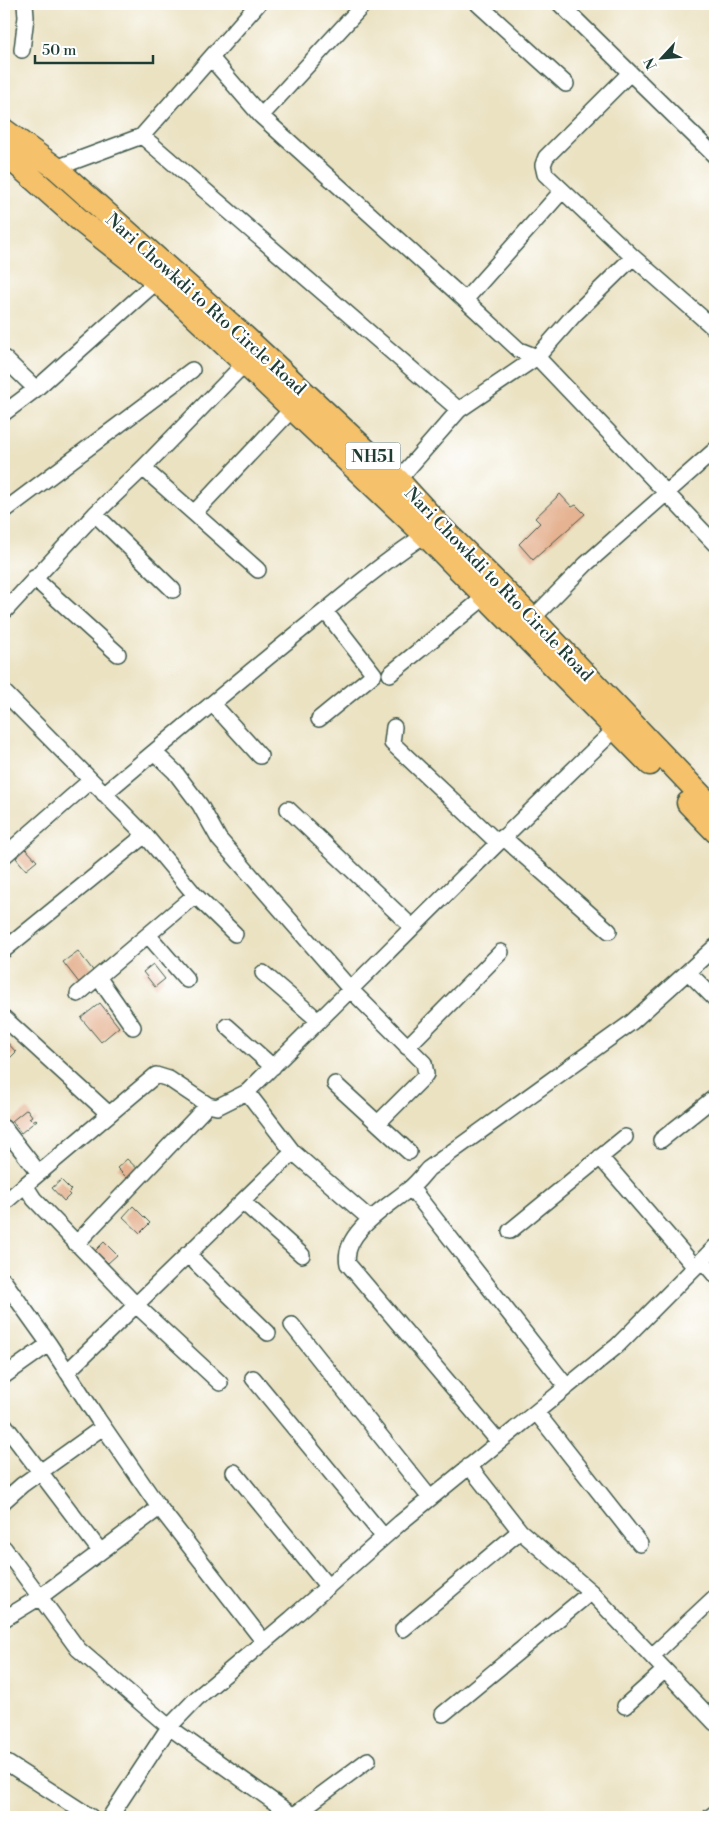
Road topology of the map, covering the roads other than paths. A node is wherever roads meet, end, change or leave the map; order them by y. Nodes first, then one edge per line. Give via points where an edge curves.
1 (25, 4) edge
2 (258, 4) edge
3 (364, 4) edge
4 (478, 4) edge
5 (560, 4) edge
6 (22, 50) dead end
7 (211, 58) junction
8 (630, 73) junction
9 (566, 84) dead end
10 (260, 116) junction
11 (4, 130) edge
12 (142, 136) junction
13 (4, 153) edge
14 (715, 156) edge
15 (56, 168) junction
16 (562, 191) junction
17 (633, 257) junction
18 (157, 281) junction
19 (465, 300) junction
20 (715, 329) edge
21 (252, 356) junction
22 (4, 358) edge
23 (537, 358) junction
24 (192, 370) dead end
25 (36, 389) junction
26 (292, 408) junction
27 (459, 410) junction
28 (4, 412) edge
29 (715, 450) edge
30 (143, 468) junction
31 (398, 480) junction
32 (666, 494) junction
33 (4, 511) edge
34 (194, 513) junction
35 (95, 514) junction
36 (425, 534) junction
37 (715, 544) edge
38 (258, 570) dead end
39 (34, 578) junction
40 (173, 590) dead end
41 (486, 596) junction
42 (325, 611) junction
43 (4, 612) edge
44 (526, 625) junction
45 (118, 654) dead end
46 (390, 674) dead end
47 (4, 692) edge
48 (213, 704) junction
49 (319, 719) dead end
50 (622, 723) junction
51 (394, 727) dead end
52 (154, 752) junction
53 (260, 756) dead end
54 (91, 780) junction
55 (104, 794) junction
56 (288, 809) dead end
57 (715, 810) edge
58 (715, 831) edge
59 (145, 835) junction
60 (500, 840) junction
61 (4, 856) edge
62 (195, 895) junction
63 (412, 927) junction
64 (609, 931) dead end
65 (235, 934) dead end
66 (148, 935) junction
67 (715, 947) edge
68 (4, 950) edge
69 (501, 952) dead end
70 (263, 972) dead end
71 (688, 972) junction
72 (98, 977) junction
73 (187, 980) dead end
74 (351, 990) junction
75 (78, 994) dead end
76 (715, 999) edge
77 (4, 1018) edge
78 (319, 1021) junction
79 (227, 1026) dead end
80 (133, 1027) dead end
81 (407, 1047) junction
82 (273, 1067) junction
83 (335, 1084) dead end
84 (247, 1092) junction
85 (715, 1096) edge
86 (208, 1105) junction
87 (108, 1114) junction
88 (378, 1123) junction
89 (4, 1128) edge
90 (625, 1137) dead end
91 (661, 1140) dead end
92 (292, 1152) junction
93 (409, 1152) dead end
94 (600, 1158) junction
95 (39, 1173) junction
96 (25, 1185) junction
97 (411, 1188) junction
98 (243, 1202) junction
99 (4, 1203) edge
100 (370, 1219) junction
101 (510, 1231) dead end
102 (76, 1244) junction
103 (715, 1247) edge
104 (188, 1254) junction
105 (302, 1255) dead end
106 (699, 1264) junction
107 (715, 1276) edge
108 (4, 1281) edge
109 (136, 1305) junction
110 (292, 1325) dead end
111 (268, 1333) dead end
112 (49, 1344) junction
113 (68, 1372) junction
114 (4, 1376) edge
115 (253, 1378) dead end
116 (220, 1383) dead end
117 (567, 1387) junction
118 (536, 1412) junction
119 (4, 1424) edge
120 (103, 1427) junction
121 (500, 1442) junction
122 (469, 1466) junction
123 (40, 1472) junction
124 (234, 1472) dead end
125 (430, 1498) junction
126 (4, 1501) edge
127 (159, 1508) junction
128 (520, 1531) junction
129 (384, 1537) junction
130 (640, 1544) dead end
131 (4, 1548) edge
132 (100, 1551) junction
133 (328, 1587) junction
134 (591, 1592) junction
135 (40, 1597) junction
136 (715, 1597) edge
137 (4, 1619) edge
138 (403, 1629) dead end
139 (264, 1642) junction
140 (652, 1656) junction
141 (665, 1670) junction
142 (625, 1706) dead end
143 (443, 1714) dead end
144 (715, 1723) edge
145 (169, 1727) junction
146 (368, 1760) dead end
147 (4, 1761) edge
148 (715, 1813) edge
149 (91, 1817) edge
150 (110, 1817) edge
151 (294, 1817) edge
152 (710, 1817) edge

1 - 6 street
2 - 7 street
3 - 10 street
4 - 9 street
5 - 8 street
7 - 10 street
7 - 12 street
8 - 14 street
8 - 16 street via 546,157 545,174
10 - 19 street
11 - 15 highway, Nari Chowkdi to Rto Circle Road / NH51
12 - 15 street
12 - 27 street
13 - 18 highway, NH51 via 83,223
15 - 21 highway, Nari Chowkdi to Rto Circle Road / NH51
16 - 17 street
16 - 19 street
17 - 20 street
17 - 23 street via 574,314
18 - 21 highway, NH51
18 - 25 street
19 - 23 street via 518,350
21 - 26 highway, NH51
21 - 30 street
21 - 31 highway, Nari Chowkdi to Rto Circle Road / NH51
22 - 25 street
23 - 27 street
23 - 32 street
24 - 33 street
25 - 28 street
26 - 34 street
26 - 36 highway, NH51
27 - 31 street
29 - 32 street
30 - 34 street
30 - 35 street
31 - 44 highway, Nari Chowkdi to Rto Circle Road / NH51
32 - 37 street
32 - 44 street via 586,564
34 - 38 street
35 - 39 street
35 - 40 street
36 - 41 highway, NH51
36 - 42 street
39 - 43 street
39 - 45 street
41 - 44 highway, NH51
41 - 46 street
42 - 48 street
42 - 49 street via 374,674
44 - 50 highway, Nari Chowkdi to Rto Circle Road / NH51
47 - 54 street
48 - 52 street
48 - 53 street
50 - 57 highway, Nari Chowkdi to Rto Circle Road / NH51
50 - 58 highway, NH51
50 - 60 street
51 - 60 street via 392,743
52 - 55 street
52 - 74 street via 175,772 200,805 219,839
54 - 55 street
54 - 61 street
55 - 59 street
56 - 63 street
59 - 62 street
59 - 68 street
60 - 63 street
60 - 64 street
62 - 65 street
62 - 66 street
63 - 74 street
66 - 72 street
66 - 73 street
67 - 71 street
69 - 81 street
70 - 78 street
71 - 76 street
71 - 97 street via 632,1022 428,1169
72 - 75 street
72 - 80 street
74 - 78 street
74 - 81 street
77 - 87 street
78 - 82 street
79 - 82 street
81 - 88 street via 424,1063 426,1074
82 - 84 street
83 - 88 street
84 - 86 street via 217,1107
84 - 92 street
85 - 91 street
86 - 87 street via 169,1079 156,1075
86 - 102 street
87 - 95 street
88 - 93 street
89 - 95 street
90 - 94 street
92 - 98 street
92 - 100 street
94 - 101 street
94 - 106 street
95 - 96 street
96 - 99 street
96 - 102 street
97 - 100 street
97 - 117 street
98 - 104 street
98 - 105 street
100 - 121 street via 348,1246 348,1264
102 - 109 street
103 - 106 street
104 - 109 street
104 - 111 street
106 - 107 street
106 - 117 street via 617,1346
108 - 112 street
109 - 113 street
109 - 116 street
110 - 125 street
112 - 113 street
112 - 114 street
113 - 120 street
115 - 129 street
117 - 118 street
118 - 121 street
118 - 130 street
119 - 123 street
120 - 123 street
120 - 127 street
121 - 122 street
122 - 125 street
122 - 128 street
123 - 126 street
123 - 132 street
124 - 133 street
125 - 129 street
127 - 132 street
127 - 139 street
128 - 134 street
128 - 138 street
129 - 133 street
131 - 135 street
132 - 135 street
133 - 139 street
134 - 140 street
134 - 143 street
135 - 137 street
135 - 145 street via 78,1649
136 - 140 street
139 - 145 street via 197,1698
140 - 141 street
141 - 142 street
141 - 144 street
145 - 150 street
145 - 151 street
146 - 151 street
147 - 149 street
148 - 152 street

